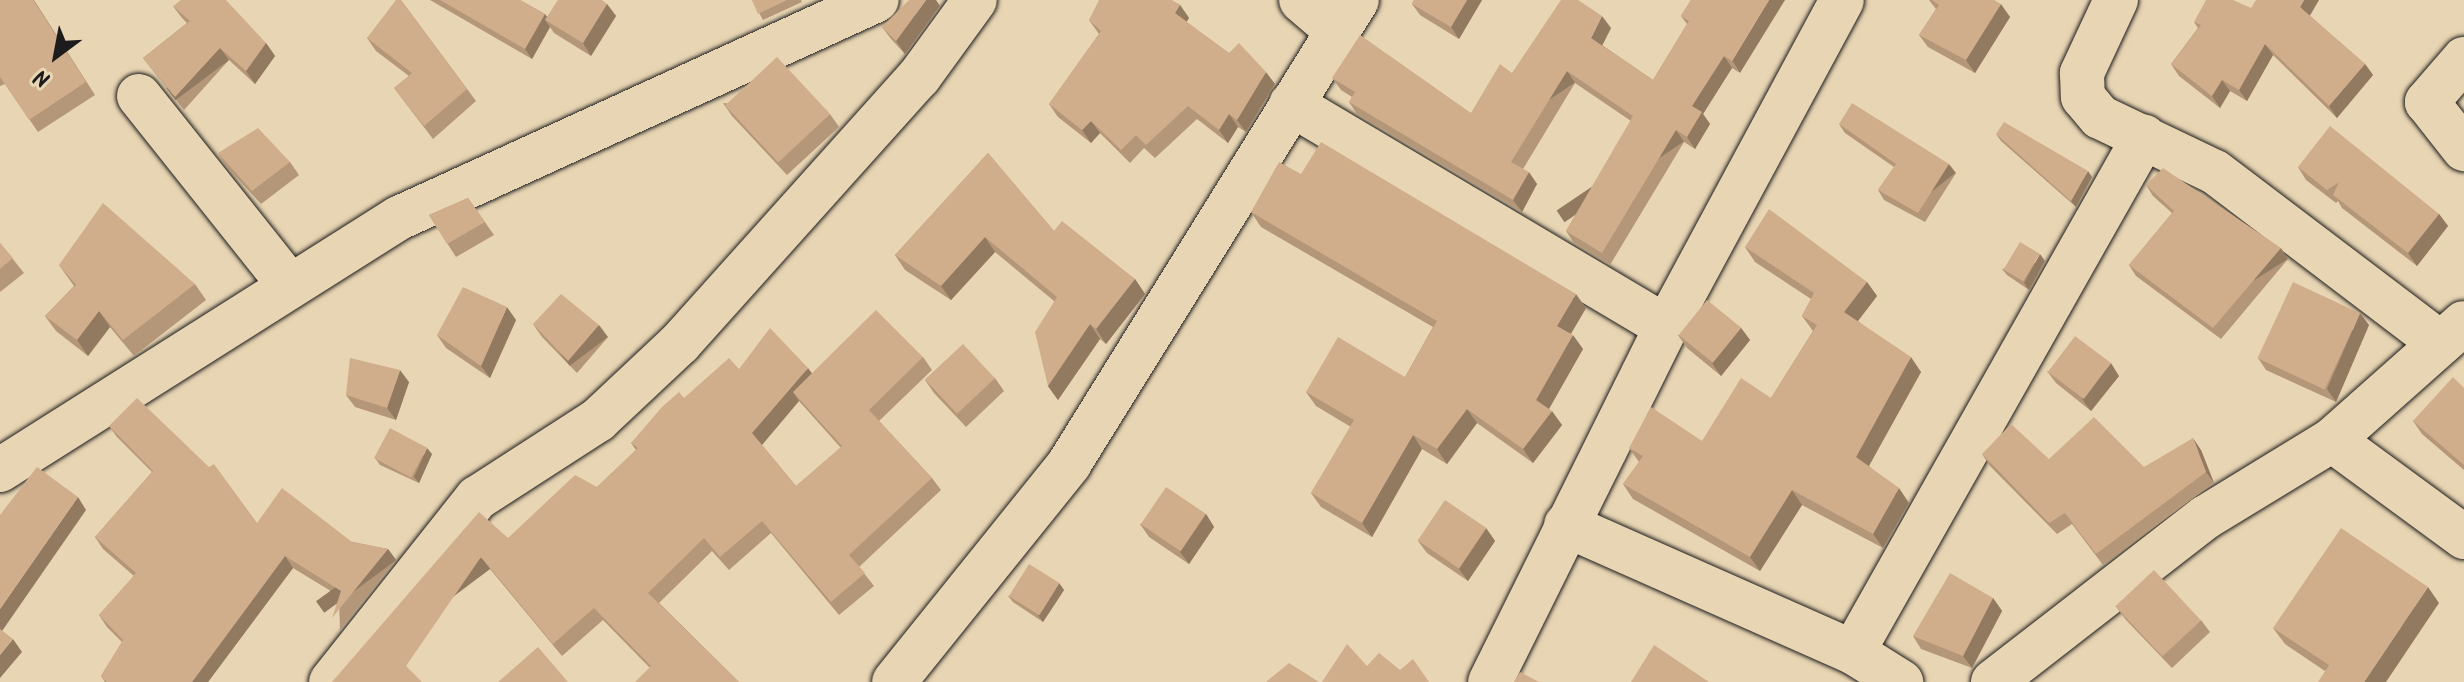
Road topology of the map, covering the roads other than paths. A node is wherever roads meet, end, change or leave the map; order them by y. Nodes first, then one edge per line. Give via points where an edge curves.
1 (877, 0) edge
2 (975, 0) edge
3 (1301, 0) edge
4 (1842, 0) edge
5 (2116, 0) edge
6 (1347, 15) edge
7 (2464, 59) edge
8 (139, 96) dead end
9 (1291, 104) junction
10 (2144, 137) junction
11 (2464, 149) edge
12 (288, 283) junction
13 (1666, 327) junction
14 (2452, 333) edge
15 (2332, 440) junction
16 (0, 470) edge
17 (1566, 525) junction
18 (2464, 537) edge
19 (1853, 652) junction
20 (331, 682) edge
21 (894, 682) edge
22 (1490, 682) edge
23 (1901, 682) edge
24 (1993, 682) edge

1 - 12 street via 399,218
2 - 20 street via 919,77 680,343 598,420 477,498
3 - 6 street
4 - 13 street
5 - 10 street via 2082,73 2083,97 2100,117
6 - 9 street
7 - 11 street via 2427,102
8 - 12 street
9 - 13 street
9 - 21 street via 1069,464
10 - 14 street via 2242,190
10 - 19 street
12 - 16 street
13 - 17 street
14 - 15 street
15 - 18 street
15 - 24 street via 2206,517
17 - 19 street
17 - 22 street
19 - 23 street

